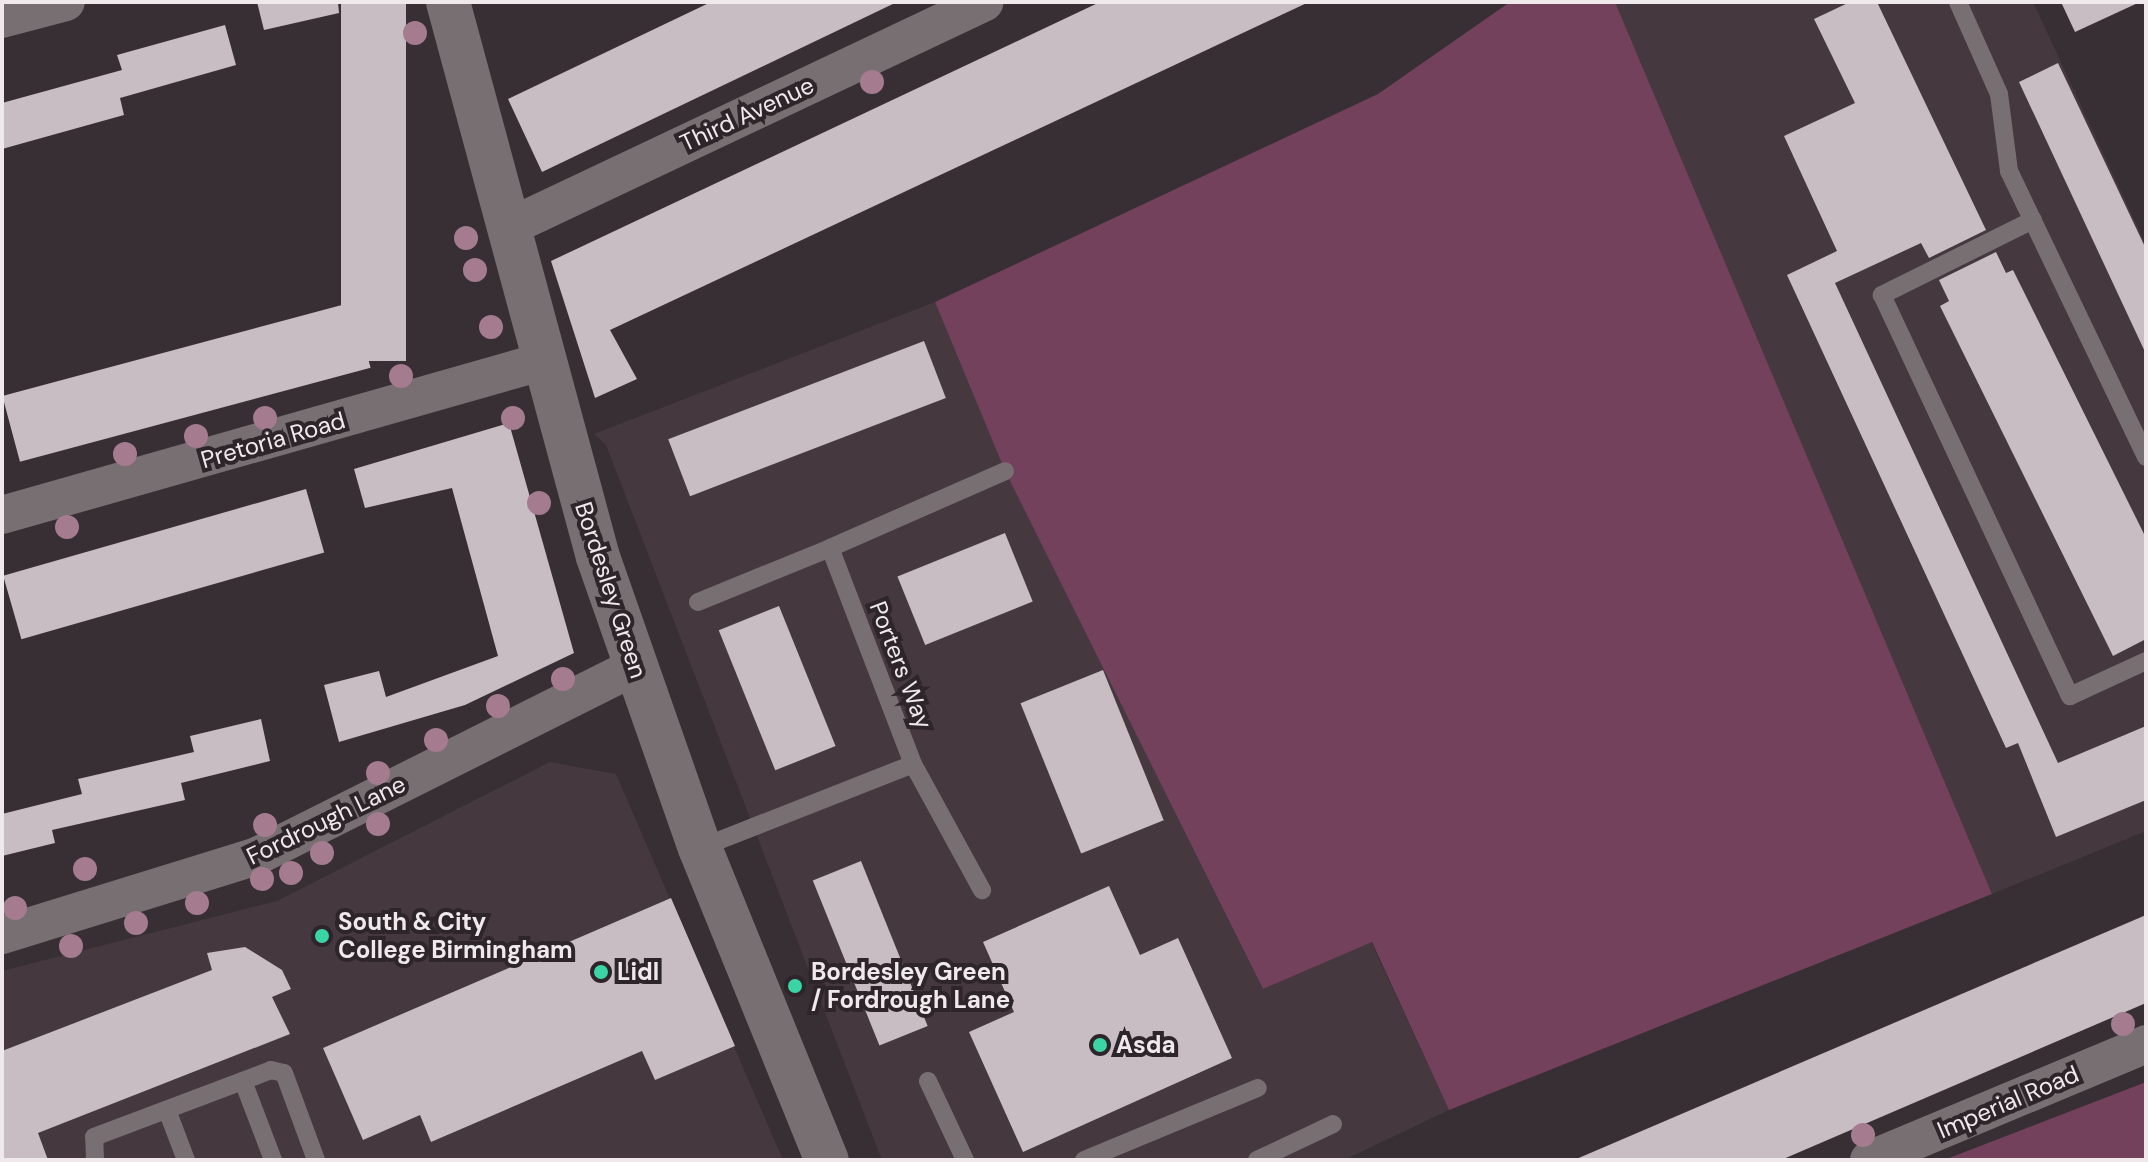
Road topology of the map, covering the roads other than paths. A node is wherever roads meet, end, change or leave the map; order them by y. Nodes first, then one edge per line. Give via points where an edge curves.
1 (66, 2) edge
2 (448, 2) edge
3 (985, 2) edge
4 (1963, 4) edge
5 (2, 19) edge
6 (2033, 220) junction
7 (509, 227) junction
8 (544, 361) junction
9 (2146, 457) edge
10 (1005, 471) dead end
11 (2, 515) edge
12 (830, 548) junction
13 (698, 602) dead end
14 (2146, 661) edge
15 (635, 667) junction
16 (913, 764) junction
17 (700, 848) junction
18 (982, 890) dead end
19 (2, 935) edge
20 (2146, 1044) edge
21 (243, 1081) junction
22 (928, 1081) dead end
23 (1258, 1088) dead end
24 (167, 1110) junction
25 (1333, 1124) dead end
26 (95, 1160) edge
27 (186, 1160) edge
28 (273, 1160) edge
29 (316, 1160) edge
30 (827, 1160) edge
31 (965, 1160) edge
32 (1084, 1160) edge
33 (1257, 1160) edge
34 (1869, 1160) edge

1 - 5 street
2 - 7 main road, Bordesley Green
3 - 7 street, Third Avenue
4 - 6 lane via 1999,94 2009,171
6 - 9 lane
6 - 14 lane via 1882,295 2070,696
7 - 8 main road, Bordesley Green
8 - 11 street, Pretoria Road
8 - 15 main road, Bordesley Green
10 - 12 lane
12 - 13 lane
12 - 16 lane, Porters Way
15 - 17 main road, Bordesley Green
15 - 19 street, Fordrough Lane via 257,856
16 - 17 lane, Porters Way
16 - 18 lane
17 - 30 main road, Bordesley Green
20 - 34 street, Imperial Road
21 - 24 lane
21 - 28 lane
21 - 29 lane via 271,1070 284,1073
22 - 31 lane
23 - 32 lane
24 - 26 lane via 94,1137
24 - 27 lane
25 - 33 lane

